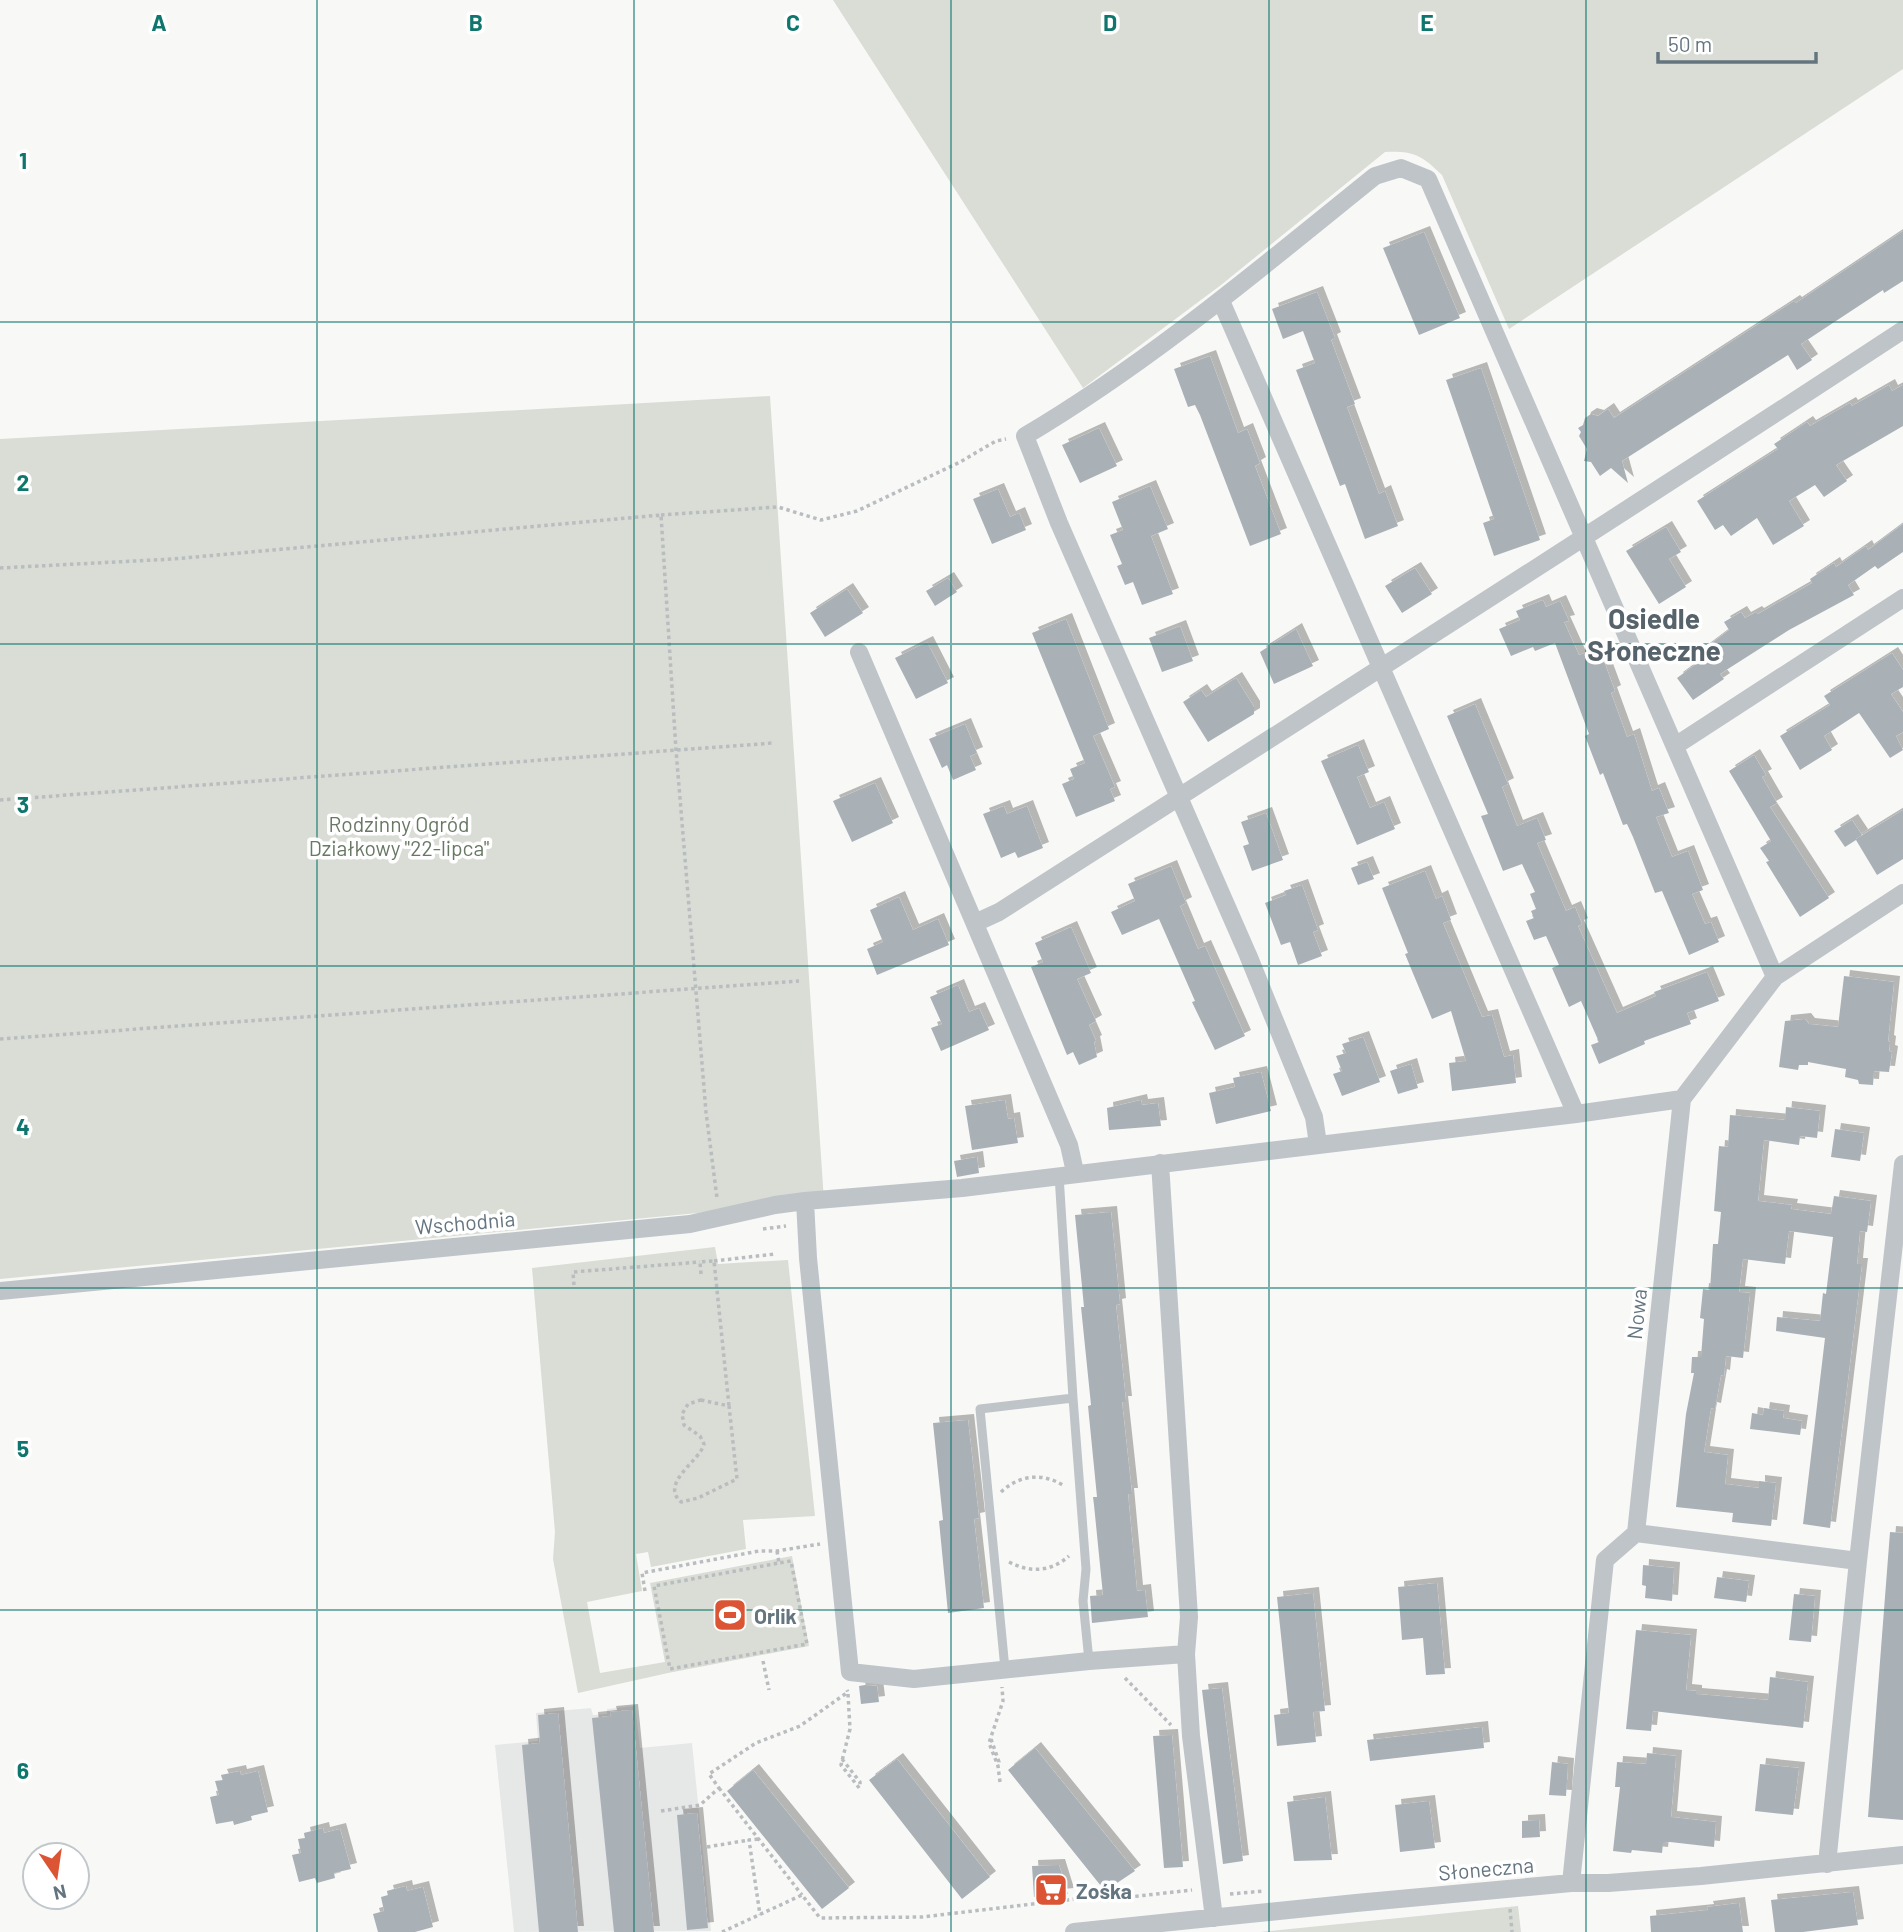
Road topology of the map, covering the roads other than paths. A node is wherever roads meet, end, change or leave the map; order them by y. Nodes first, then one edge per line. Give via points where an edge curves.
1 (1221, 300) junction
2 (1902, 332) edge
3 (1584, 539) junction
4 (1903, 598) edge
5 (859, 652) dead end
6 (1380, 667) junction
7 (1675, 746) junction
8 (1179, 797) junction
9 (1903, 893) edge
10 (975, 923) junction
11 (1775, 977) junction
12 (1682, 1100) junction
13 (1576, 1114) junction
14 (1318, 1144) junction
15 (1160, 1163) junction
16 (1903, 1164) edge
17 (1067, 1173) junction
18 (805, 1201) junction
19 (0, 1291) edge
20 (1073, 1398) junction
21 (1636, 1533) junction
22 (1858, 1561) junction
23 (1186, 1654) junction
24 (1089, 1661) junction
25 (1002, 1670) junction
26 (1903, 1855) edge
27 (1827, 1864) junction
28 (1571, 1883) junction
29 (1213, 1918) junction
30 (1074, 1932) edge

1 - 3 street via 1375,176 1401,168 1428,179
1 - 6 street
1 - 8 street via 1083,402 1025,436
2 - 3 street
3 - 6 street
3 - 7 street
4 - 7 street
5 - 10 street
6 - 8 street
6 - 13 street
7 - 11 street
8 - 10 street
8 - 14 street via 1314,1117
9 - 11 street
10 - 17 street via 1069,1145
11 - 12 street
12 - 13 street, Wschodnia
12 - 21 street, Nowa
13 - 14 street, Wschodnia
14 - 15 street, Wschodnia
15 - 17 street, Wschodnia
15 - 23 street via 1189,1617
16 - 22 street
17 - 18 street, Wschodnia via 962,1188
17 - 20 lane
18 - 19 street, Wschodnia via 690,1224
18 - 25 street via 850,1672 914,1679
20 - 24 lane
20 - 25 lane via 980,1409
21 - 22 street
21 - 28 street via 1605,1560
22 - 27 street
23 - 24 street
23 - 29 street
24 - 25 street
26 - 27 street, Słoneczna
27 - 28 street, Słoneczna
28 - 29 street, Słoneczna
29 - 30 street, Słoneczna

